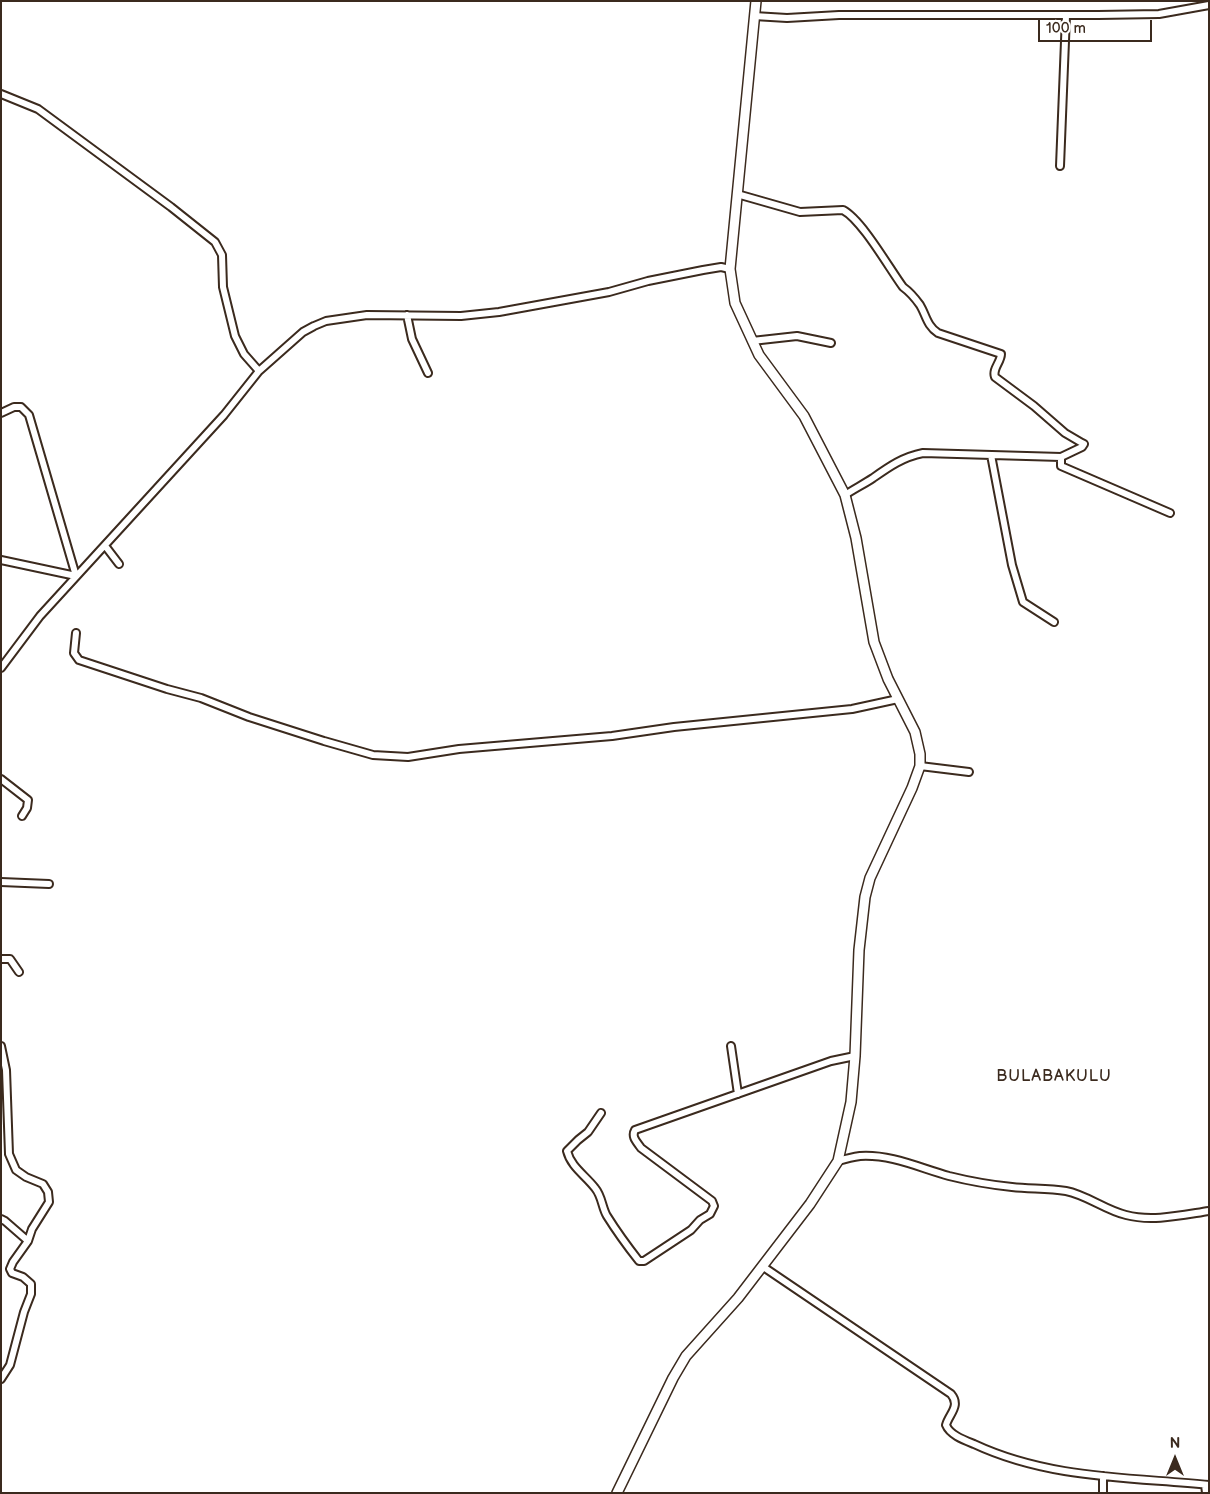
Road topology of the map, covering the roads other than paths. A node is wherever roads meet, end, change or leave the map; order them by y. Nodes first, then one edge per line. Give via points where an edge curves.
1 (756, 1) edge
2 (1209, 6) edge
3 (754, 16) junction
4 (1066, 16) junction
5 (1, 94) edge
6 (1060, 166) dead end
7 (737, 194) junction
8 (730, 269) junction
9 (407, 315) junction
10 (752, 341) junction
11 (831, 343) dead end
12 (259, 371) junction
13 (428, 373) dead end
14 (1, 413) edge
15 (991, 455) junction
16 (1061, 457) junction
17 (845, 495) junction
18 (1170, 513) dead end
19 (106, 546) junction
20 (1, 560) edge
21 (119, 564) dead end
22 (76, 576) junction
23 (1054, 622) dead end
24 (76, 633) dead end
25 (1, 668) edge
26 (898, 699) junction
27 (920, 766) junction
28 (970, 772) dead end
29 (1, 779) edge
30 (22, 816) dead end
31 (1, 882) edge
32 (49, 884) dead end
33 (1, 959) edge
34 (19, 972) dead end
35 (1, 1046) edge
36 (731, 1046) dead end
37 (855, 1056) junction
38 (738, 1094) junction
39 (601, 1113) dead end
40 (838, 1161) junction
41 (1209, 1211) edge
42 (1, 1220) edge
43 (28, 1241) junction
44 (762, 1266) junction
45 (1, 1379) edge
46 (1103, 1476) junction
47 (1207, 1485) edge
48 (617, 1493) edge
49 (1103, 1493) edge
50 (1206, 1493) edge

1 - 3 street
2 - 4 street via 1159,14
3 - 4 street
3 - 7 street
4 - 6 street
5 - 12 street via 38,109 216,242 222,255 223,287 236,336 244,354
7 - 8 street
7 - 16 street via 800,212 843,210 848,213 919,304 932,329 1001,354 995,377 1065,433 1084,444
8 - 9 street via 721,267 688,272 609,292 499,312 462,316
8 - 10 street via 735,303
9 - 12 street via 326,320 302,332
9 - 13 street via 412,339
10 - 11 street via 797,336
10 - 17 street via 758,355 804,416
12 - 19 street via 224,416
14 - 22 street via 21,407 29,415
15 - 16 street
15 - 17 street via 944,452 909,456
15 - 23 street via 1012,565 1023,602
16 - 18 street via 1061,466
17 - 26 street via 874,642
19 - 21 street
19 - 22 street
20 - 22 street
22 - 25 street via 40,616
24 - 26 street via 74,653 79,660 373,755 408,757 460,749 612,736 852,709
26 - 27 street via 914,732
27 - 28 street
27 - 37 street via 870,878 865,897 859,950
29 - 30 street via 28,800
31 - 32 street
33 - 34 street via 10,959
35 - 43 street via 6,1070 9,1154 16,1170 43,1184 48,1192 49,1202 32,1228
36 - 38 street
37 - 38 street via 831,1061
37 - 40 street
38 - 39 street via 633,1133 642,1148 712,1201 714,1206 710,1214 691,1230 644,1261 639,1261 606,1214 596,1189 569,1160 567,1151 588,1132
40 - 41 street via 860,1156 880,1157 981,1182 1065,1191 1126,1215 1149,1218
40 - 44 street via 810,1204
42 - 43 street
43 - 45 street via 10,1269 31,1284 31,1294 10,1365
44 - 46 street via 951,1394 956,1402 946,1425 962,1438 1031,1465
44 - 48 street via 686,1356
46 - 47 street
46 - 49 street
47 - 50 street

